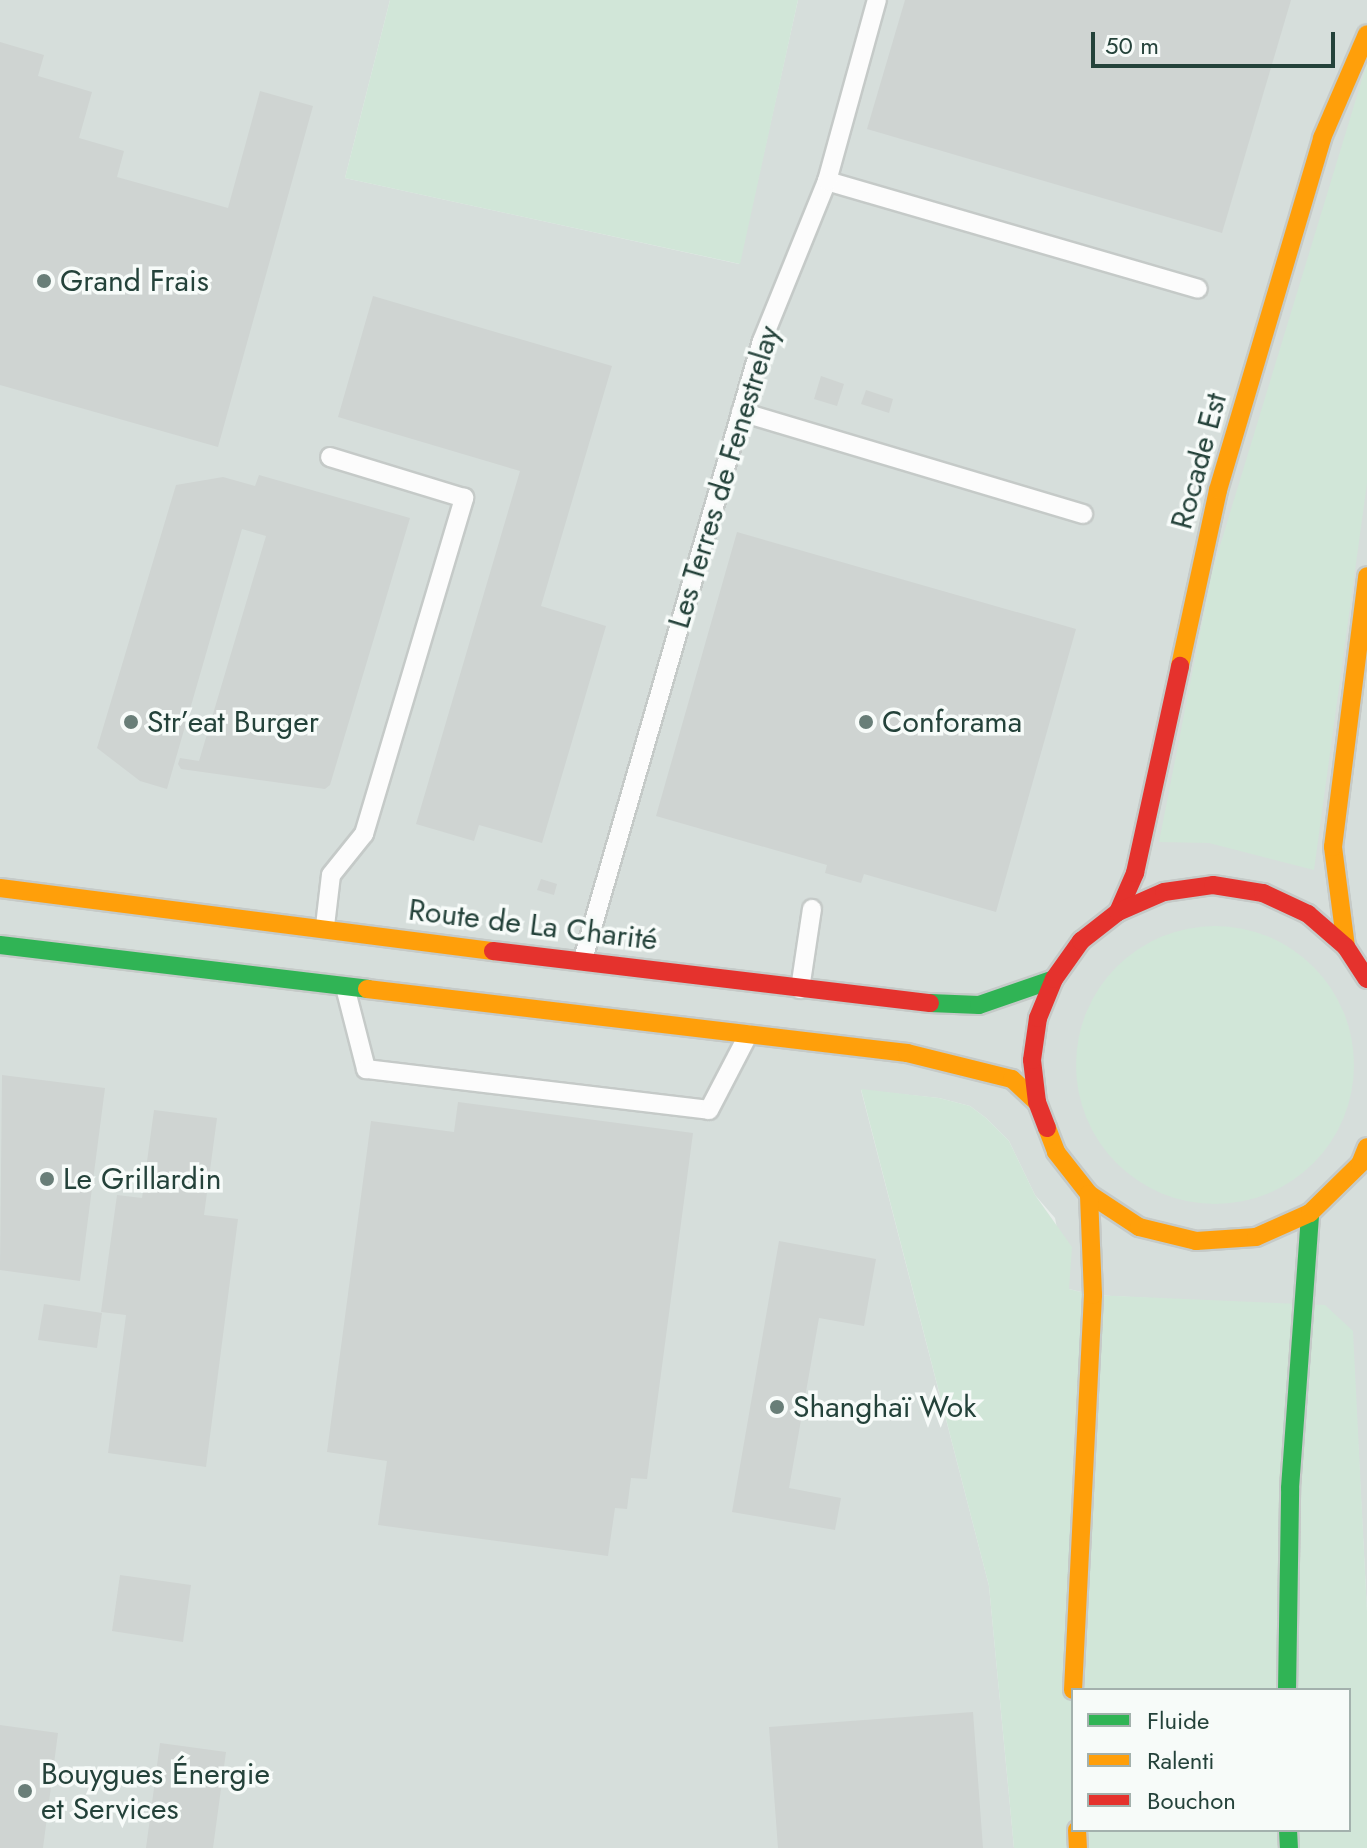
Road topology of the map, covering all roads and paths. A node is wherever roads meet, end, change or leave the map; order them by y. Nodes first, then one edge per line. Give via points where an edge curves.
1 (877, 0) edge
2 (1367, 34) edge
3 (827, 181) junction
4 (1198, 289) dead end
5 (741, 412) junction
6 (330, 457) dead end
7 (1083, 514) dead end
8 (1367, 576) edge
9 (0, 888) edge
10 (812, 909) dead end
11 (1118, 912) junction
12 (325, 926) junction
13 (0, 945) edge
14 (1346, 947) junction
15 (583, 959) junction
16 (1054, 979) junction
17 (1367, 979) edge
18 (344, 985) junction
19 (800, 989) junction
20 (749, 1034) junction
21 (1037, 1102) junction
22 (1365, 1157) edge
23 (1089, 1194) junction
24 (1310, 1213) junction
25 (1073, 1688) edge
26 (1287, 1688) edge

1 - 3 lane, Les Terres de Fenestrelay
2 - 11 main road, Rocade Est via 1322,138 1218,490 1135,873
3 - 4 lane
3 - 5 lane, Les Terres de Fenestrelay via 762,341
5 - 7 lane
5 - 15 lane, Les Terres de Fenestrelay
6 - 12 lane via 464,498 364,834 331,875
8 - 14 main road via 1333,847
9 - 12 main road, Route de La Charité
10 - 19 lane
11 - 14 main road via 1164,892 1213,885 1274,898 1308,914
11 - 16 main road via 1081,941
12 - 15 main road, Route de La Charité
13 - 18 main road
14 - 17 main road
15 - 19 main road, Route de La Charité
16 - 19 main road, Route de La Charité via 979,1005
16 - 21 main road via 1038,1018 1034,1046
18 - 20 main road
18 - 20 lane via 366,1069 693,1109 709,1110
20 - 21 main road via 968,1064 1012,1079
21 - 23 main road via 1056,1152
22 - 24 main road
23 - 24 main road via 1139,1227 1196,1241 1256,1237
23 - 25 main road via 1093,1295
24 - 26 main road via 1290,1488

